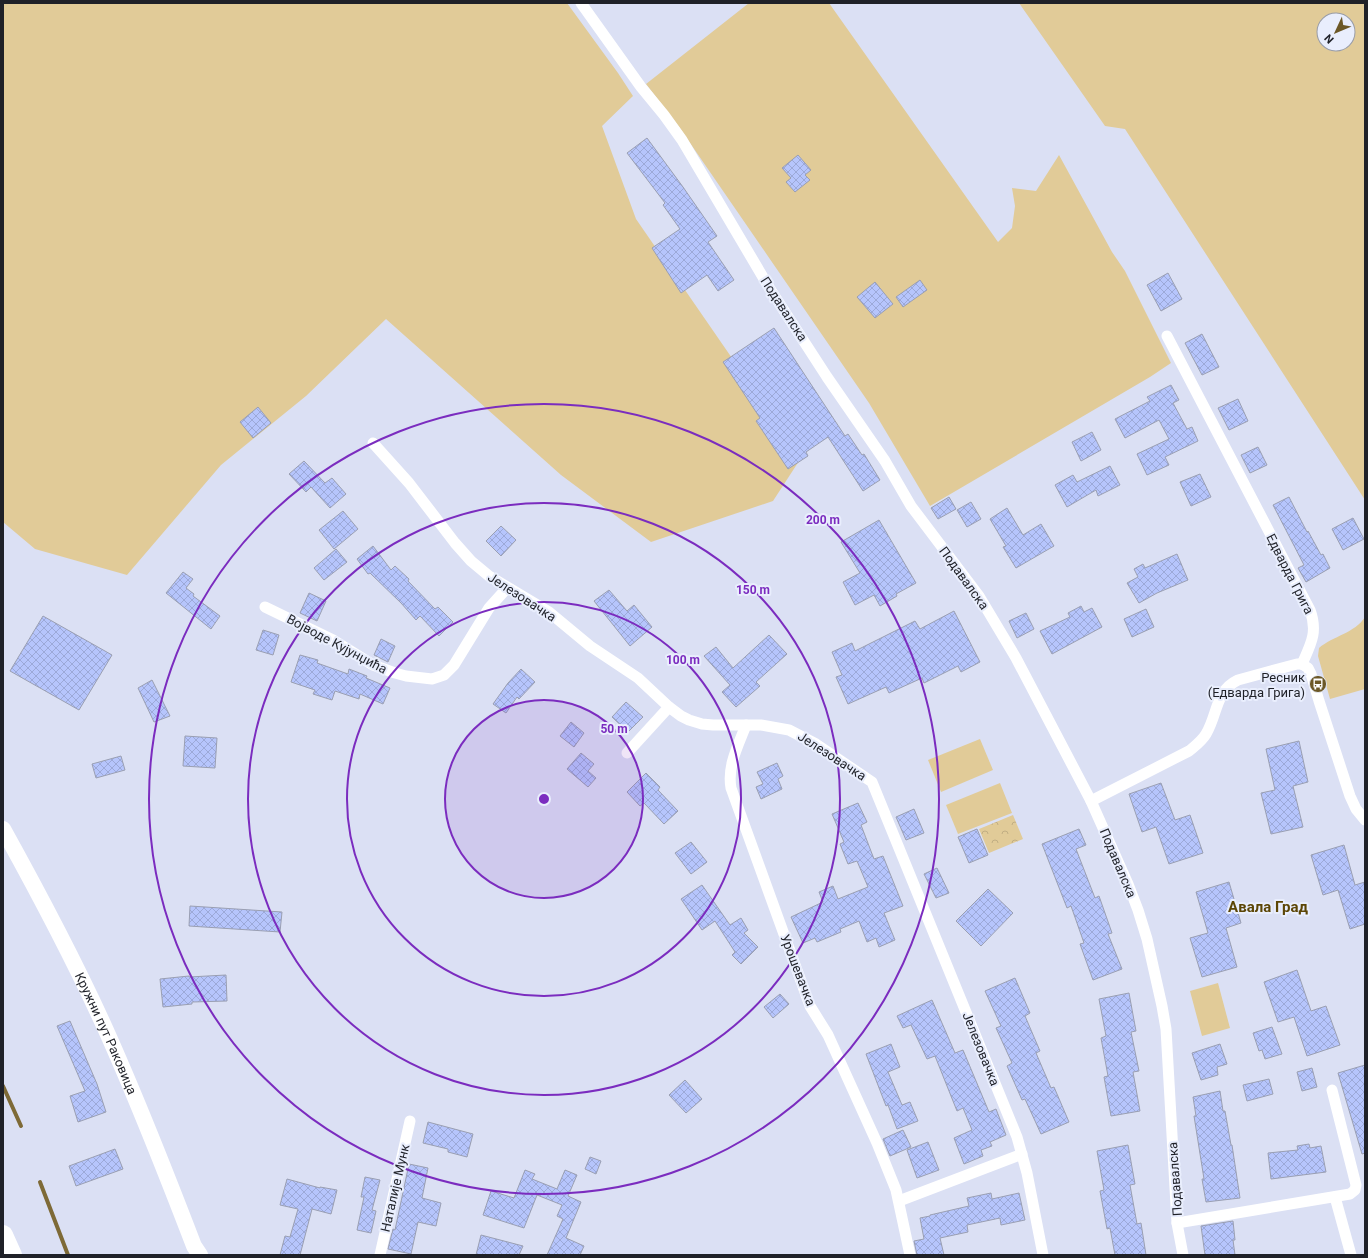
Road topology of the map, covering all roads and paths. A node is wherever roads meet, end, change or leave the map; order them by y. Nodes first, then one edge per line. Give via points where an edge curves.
1 (581, 3) edge
2 (1167, 336) dead end
3 (373, 443) dead end
4 (507, 588) junction
5 (265, 607) dead end
6 (1302, 664) junction
7 (669, 707) junction
8 (746, 725) junction
9 (627, 753) dead end
10 (1090, 801) junction
11 (1365, 820) edge
12 (3, 829) edge
13 (1332, 1090) dead end
14 (410, 1120) dead end
15 (1022, 1154) junction
16 (1335, 1197) junction
17 (899, 1201) junction
18 (1177, 1223) junction
19 (3, 1234) edge
20 (196, 1252) edge
21 (12, 1255) edge
22 (380, 1255) edge
23 (910, 1255) edge
24 (1043, 1255) edge
25 (1183, 1255) edge
26 (1351, 1255) edge

1 - 10 street, Подавалска via 682,140 770,289 885,461 911,506 979,596 1016,658
2 - 6 street, Едварда Грига via 1310,610 1313,639
3 - 4 street, Јелезовачка via 409,483 463,552 479,568
4 - 5 street, Војводе Кујунџића via 489,608 454,665 444,675 432,678 406,676 385,670 333,640
4 - 7 street, Јелезовачка via 536,604 590,646 638,678
6 - 10 street via 1231,683 1224,689 1206,734 1200,742 1189,751
6 - 11 street via 1311,674 1350,796
7 - 8 street, Јелезовачка via 689,720 702,724
7 - 9 street
8 - 15 street, Јелезовачка via 770,726 798,734 872,782
8 - 17 street, Урошевачка via 731,765 731,788 810,1006 828,1035 877,1143
10 - 18 street, Подавалска via 1116,855 1138,910 1162,1006 1166,1029
12 - 20 main road, Кружни пут Раковица via 41,896 105,1027
13 - 16 street, Подавалска via 1356,1185 1350,1194
14 - 22 street, Наталије Мунк
15 - 17 street
15 - 24 street, Јелезовачка
16 - 18 street, Подавалска
16 - 26 street
17 - 23 street, Урошевачка
18 - 25 street, Подавалска
19 - 21 highway

